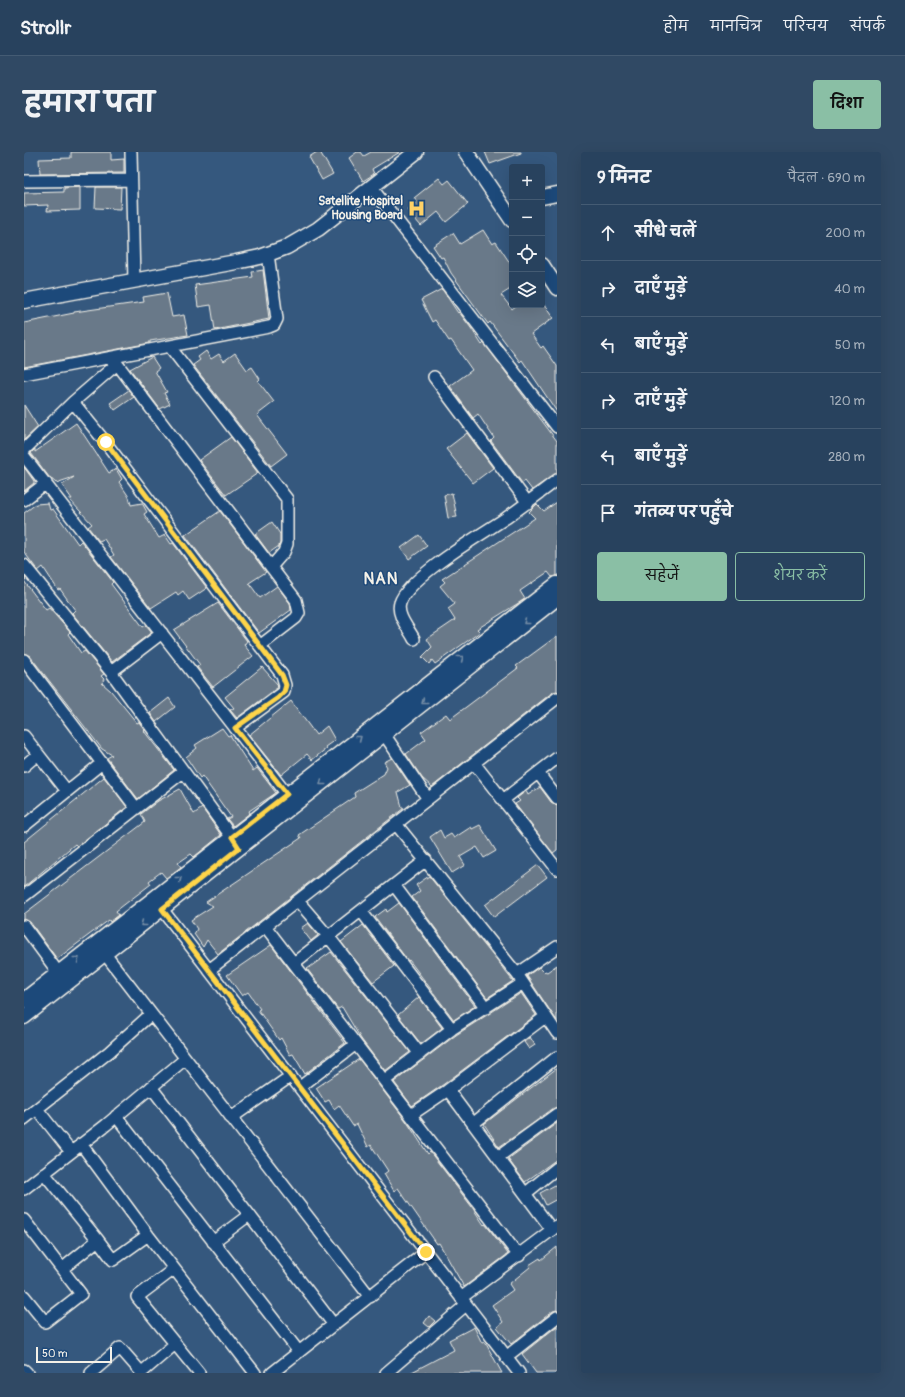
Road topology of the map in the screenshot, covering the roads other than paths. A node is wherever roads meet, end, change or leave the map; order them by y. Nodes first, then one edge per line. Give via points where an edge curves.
1 (131, 152) edge
2 (416, 152) edge
3 (466, 152) edge
4 (131, 180) junction
5 (24, 181) edge
6 (372, 188) junction
7 (557, 194) edge
8 (545, 196) edge
9 (509, 213) edge
10 (268, 254) junction
11 (545, 270) edge
12 (134, 281) junction
13 (557, 288) edge
14 (24, 301) edge
15 (170, 347) junction
16 (114, 361) junction
17 (24, 374) edge
18 (434, 377) dead end
19 (73, 402) junction
20 (557, 427) edge
21 (24, 450) edge
22 (24, 456) edge
23 (557, 480) edge
24 (46, 483) junction
25 (24, 500) edge
26 (528, 503) junction
27 (24, 565) edge
28 (271, 567) junction
29 (557, 584) edge
30 (557, 598) edge
31 (162, 633) junction
32 (414, 639) dead end
33 (261, 645) junction
34 (24, 660) edge
35 (111, 672) junction
36 (557, 698) edge
37 (235, 728) junction
38 (384, 734) junction
39 (24, 736) edge
40 (38, 754) junction
41 (557, 758) edge
42 (102, 763) junction
43 (474, 763) junction
44 (24, 766) edge
45 (183, 772) junction
46 (538, 773) junction
47 (67, 791) junction
48 (557, 798) edge
49 (428, 799) junction
50 (291, 800) junction
51 (503, 800) junction
52 (136, 808) junction
53 (396, 824) junction
54 (24, 826) edge
55 (236, 843) junction
56 (426, 860) junction
57 (557, 869) edge
58 (394, 885) junction
59 (24, 896) edge
60 (298, 901) junction
61 (162, 909) junction
62 (361, 911) junction
63 (24, 926) edge
64 (266, 926) junction
65 (328, 936) junction
66 (557, 947) edge
67 (105, 954) junction
68 (294, 963) junction
69 (209, 970) junction
70 (520, 978) junction
71 (62, 979) junction
72 (24, 1000) edge
73 (486, 1008) junction
74 (151, 1014) junction
75 (24, 1017) edge
76 (545, 1017) junction
77 (452, 1029) junction
78 (557, 1034) edge
79 (356, 1044) junction
80 (420, 1054) junction
81 (557, 1057) edge
82 (186, 1059) junction
83 (291, 1076) junction
84 (386, 1080) junction
85 (300, 1086) junction
86 (151, 1087) junction
87 (448, 1090) junction
88 (37, 1109) junction
89 (557, 1114) edge
90 (411, 1115) junction
91 (116, 1116) junction
92 (231, 1118) junction
93 (24, 1119) edge
94 (474, 1123) junction
95 (81, 1144) junction
96 (71, 1152) junction
97 (498, 1157) junction
98 (557, 1168) edge
99 (44, 1173) junction
100 (24, 1189) edge
101 (526, 1193) junction
102 (249, 1214) junction
103 (24, 1220) edge
104 (555, 1228) edge
105 (148, 1235) junction
106 (98, 1240) junction
107 (213, 1242) junction
108 (426, 1252) junction
109 (519, 1256) junction
110 (62, 1269) junction
111 (174, 1269) junction
112 (24, 1296) edge
113 (370, 1297) junction
114 (464, 1302) junction
115 (557, 1317) edge
116 (334, 1325) junction
117 (175, 1344) junction
118 (299, 1352) junction
119 (506, 1357) junction
120 (24, 1370) edge
121 (141, 1372) edge
122 (26, 1373) edge
123 (90, 1373) edge
124 (199, 1373) edge
125 (256, 1373) edge
126 (272, 1373) edge
127 (386, 1373) edge
128 (519, 1373) edge

1 - 4 street
2 - 6 street
3 - 9 street
4 - 5 street
4 - 12 street
6 - 10 street via 318,229 288,247
6 - 20 street
7 - 8 street
10 - 12 street
10 - 15 street via 277,319 274,324
11 - 13 street
12 - 14 street
15 - 16 street
15 - 28 street via 287,499 287,544 284,552
16 - 17 street
16 - 19 street
16 - 28 street
18 - 26 street
19 - 21 street
19 - 33 street
22 - 24 street
23 - 26 street
24 - 25 street
24 - 31 street
26 - 32 street via 424,574 408,590 399,608
27 - 35 street
28 - 33 street via 296,600 299,613 293,622
50 -> 29 street
30 -> 38 street
31 - 35 street
31 - 37 street
33 - 37 street via 282,675 286,685 284,692
34 - 42 street
35 - 45 street
36 - 43 street
37 - 50 street
38 - 49 street
38 -> 50 street
39 - 40 street
40 - 44 street
40 - 47 street
41 - 46 street
42 - 47 street
42 - 52 street
43 - 49 street
43 - 51 street
45 - 52 street
45 - 55 street
46 - 48 street
46 - 51 street
47 - 54 street
49 - 53 street
50 - 55 street
51 - 57 street
52 - 59 street
53 - 56 street
53 - 60 street
55 - 61 street
71 -> 55 street
56 - 58 street
56 - 70 street
58 - 62 street
58 - 73 street
60 - 64 street
60 - 65 street
61 -> 67 street
61 - 69 street
62 - 65 street
62 - 77 street
63 - 71 street
64 - 68 street
64 - 69 street
65 - 68 street
65 - 80 street
66 - 70 street
67 - 71 street
67 - 74 street
68 - 79 street
69 - 83 street
70 - 73 street
70 - 76 street
71 - 72 street
71 - 75 street
73 - 77 street
74 - 82 street
74 - 88 street
76 - 78 street
76 - 87 street
77 - 80 street
79 - 84 street
79 - 85 street
80 - 84 street
81 - 94 street
82 - 86 street
82 - 92 street
83 - 85 street
83 - 92 street
84 - 90 street
85 - 108 street
86 - 91 street
86 - 102 street
87 - 90 street
87 - 94 street
88 - 93 street
88 - 96 street
89 - 97 street
90 - 109 street
91 - 95 street
91 - 107 street
92 - 113 street
94 - 97 street
95 - 96 street
95 - 105 street
96 - 99 street
97 - 101 street
98 - 101 street
99 - 100 street
99 - 106 street
101 - 104 street
102 - 107 street
102 - 116 street
103 - 110 street
104 - 109 street
105 - 106 street via 113,1260
105 - 111 street
106 - 110 street
107 - 118 street
108 - 113 street
108 - 114 street
109 - 114 street
110 - 112 street via 81,1294 45,1322
111 - 117 street via 137,1297
111 - 125 street
113 - 116 street
114 - 119 street
114 - 127 street
115 - 119 street
116 - 118 street
117 - 121 street
117 - 124 street
118 - 126 street
119 - 128 street
120 - 122 street
121 - 123 street via 120,1348

